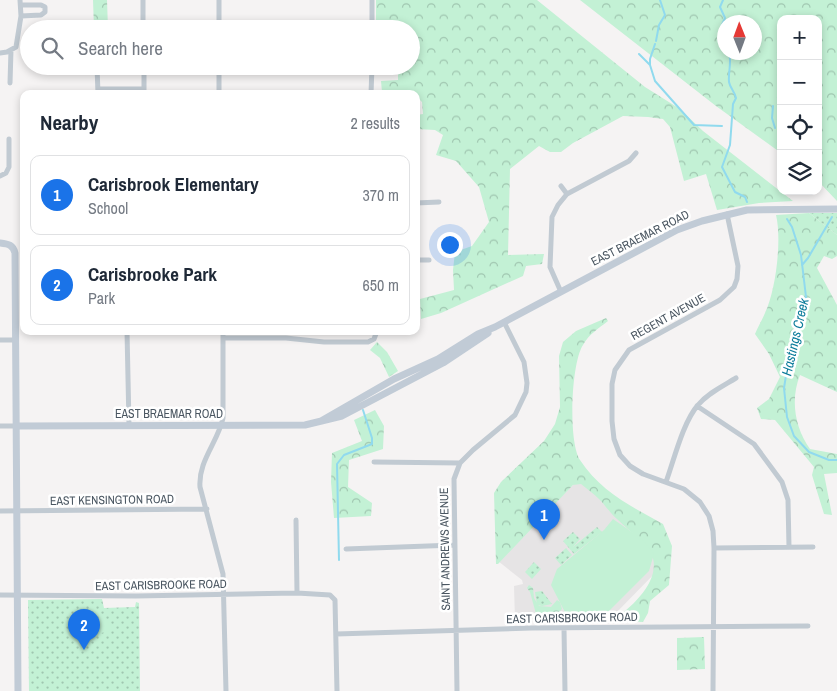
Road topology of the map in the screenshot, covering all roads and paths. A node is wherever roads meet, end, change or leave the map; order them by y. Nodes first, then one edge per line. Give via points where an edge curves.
1 (143, 0) edge
2 (219, 0) edge
3 (372, 0) edge
4 (20, 3) edge
5 (21, 16) junction
6 (20, 20) edge
7 (143, 20) edge
8 (219, 20) edge
9 (372, 20) edge
10 (20, 22) edge
11 (11, 50) junction
12 (0, 53) edge
13 (97, 75) edge
14 (144, 75) edge
15 (219, 75) edge
16 (372, 75) edge
17 (10, 83) dead end
18 (98, 90) edge
19 (144, 90) edge
20 (219, 90) edge
21 (372, 90) edge
22 (9, 139) dead end
23 (636, 153) dead end
24 (0, 176) edge
25 (561, 186) dead end
26 (567, 194) junction
27 (439, 202) dead end
28 (420, 203) edge
29 (837, 209) edge
30 (727, 214) junction
31 (0, 243) edge
32 (420, 260) edge
33 (429, 260) dead end
34 (561, 292) junction
35 (504, 322) junction
36 (127, 335) edge
37 (376, 335) edge
38 (223, 338) joint
39 (0, 340) edge
40 (16, 340) junction
41 (736, 378) dead end
42 (697, 406) junction
43 (129, 425) junction
44 (222, 425) junction
45 (0, 426) edge
46 (17, 426) junction
47 (374, 462) dead end
48 (460, 463) junction
49 (666, 482) junction
50 (207, 509) junction
51 (0, 511) edge
52 (18, 511) junction
53 (296, 520) dead end
54 (455, 545) junction
55 (789, 547) junction
56 (813, 547) dead end
57 (714, 548) junction
58 (346, 549) dead end
59 (297, 593) junction
60 (225, 594) junction
61 (0, 595) edge
62 (18, 596) junction
63 (808, 626) dead end
64 (713, 627) junction
65 (564, 628) junction
66 (456, 630) junction
67 (336, 634) junction
68 (18, 691) edge
69 (226, 691) edge
70 (337, 691) edge
71 (457, 691) edge
72 (565, 691) edge
73 (712, 691) edge

1 - 7 street
2 - 8 street
3 - 9 street
4 - 5 street
4 - 5 street via 45,7 41,15
5 - 6 street
10 - 11 street via 16,47
11 - 12 street
11 - 17 street
13 - 18 street
14 - 19 street
15 - 20 street
16 - 21 street
22 - 24 street via 9,167
23 - 26 street via 628,162
25 - 26 street
26 - 34 street via 552,217 550,240 550,267
27 - 28 street
29 - 30 street, EAST BRAEMAR ROAD via 758,209
30 - 34 street, EAST BRAEMAR ROAD via 678,230
30 - 49 street, REGENT AVENUE via 738,266 734,287 720,300 629,350 614,370 612,421 620,455 643,474
31 - 40 street via 10,244 15,253
32 - 33 street
34 - 35 street, EAST BRAEMAR ROAD
35 - 44 street, EAST BRAEMAR ROAD via 321,421 296,426
35 - 48 street via 524,362 526,392 515,415
36 - 43 street
37 - 38 street via 368,342
38 - 44 street
39 - 40 street
40 - 46 street
41 - 42 street
42 - 49 street via 689,418
42 - 55 street via 754,444 782,482 788,500
43 - 44 street, EAST BRAEMAR ROAD
43 - 46 street, EAST BRAEMAR ROAD
44 - 50 street via 199,476
45 - 46 street
46 - 52 street
47 - 48 street
48 - 54 street, SAINT ANDREWS AVENUE via 454,479
49 - 57 street, REGENT AVENUE via 684,489 700,502 709,516
50 - 52 street, EAST KENSINGTON ROAD
50 - 60 street
51 - 52 street, EAST KENSINGTON ROAD
52 - 62 street
53 - 59 street
54 - 58 street
54 - 66 street, SAINT ANDREWS AVENUE
55 - 56 street
55 - 57 street
57 - 64 street, REGENT AVENUE
59 - 60 street, EAST CARISBROOKE ROAD
59 - 67 street, EAST CARISBROOKE ROAD via 333,597
60 - 62 street, EAST CARISBROOKE ROAD
60 - 69 street
61 - 62 street, EAST CARISBROOKE ROAD
62 - 68 street
63 - 64 street, EAST CARISBROOKE ROAD
64 - 65 street, EAST CARISBROOKE ROAD
64 - 73 street, REGENT AVENUE
65 - 66 street, EAST CARISBROOKE ROAD
65 - 72 street
66 - 67 street, EAST CARISBROOKE ROAD
66 - 71 street, SAINT ANDREWS AVENUE
67 - 70 street

